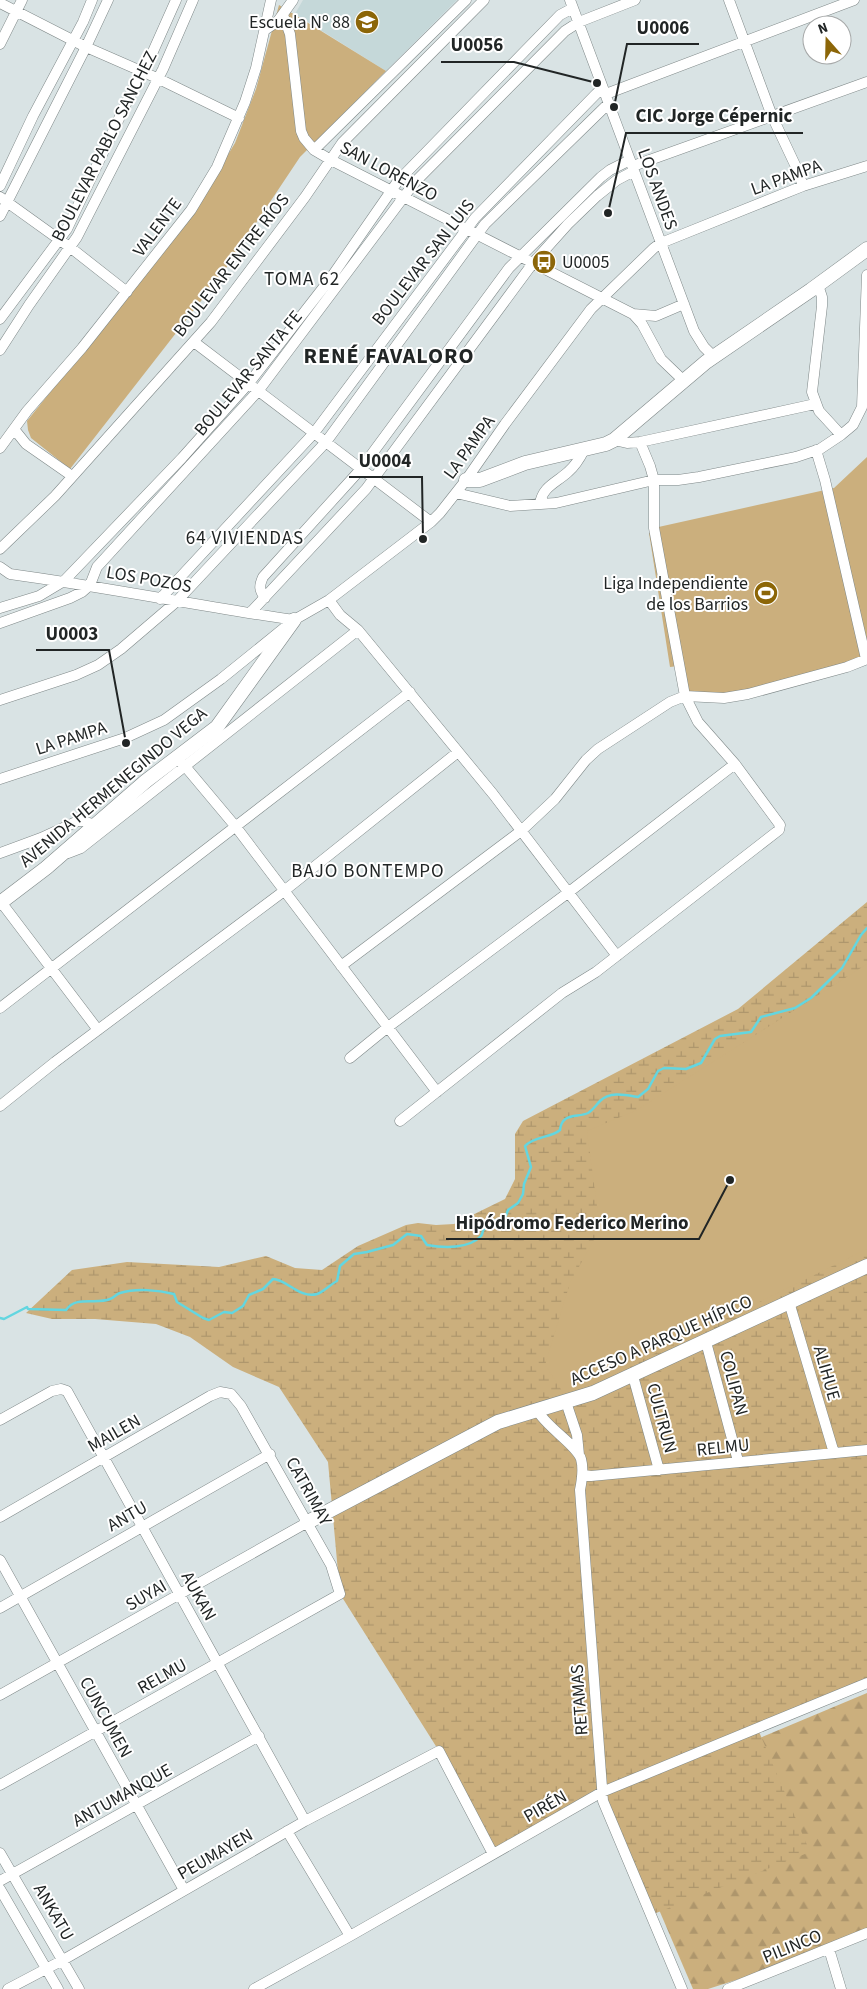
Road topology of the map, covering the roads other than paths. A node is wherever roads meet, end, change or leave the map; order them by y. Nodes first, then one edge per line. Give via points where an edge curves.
1 (22, 0) edge
2 (92, 0) edge
3 (108, 0) edge
4 (176, 0) edge
5 (193, 0) edge
6 (271, 0) edge
7 (293, 0) edge
8 (466, 0) edge
9 (484, 0) edge
10 (634, 0) edge
11 (729, 0) edge
12 (854, 0) edge
13 (0, 3) edge
14 (572, 4) edge
15 (16, 12) junction
16 (283, 14) junction
17 (578, 22) junction
18 (265, 30) junction
19 (73, 41) junction
20 (745, 41) junction
21 (0, 44) edge
22 (86, 47) junction
23 (141, 72) junction
24 (158, 78) junction
25 (867, 82) edge
26 (606, 95) junction
27 (772, 116) junction
28 (239, 118) junction
29 (314, 150) junction
30 (332, 160) junction
31 (632, 166) junction
32 (867, 166) edge
33 (0, 186) edge
34 (803, 186) junction
35 (391, 192) junction
36 (404, 198) junction
37 (4, 200) edge
38 (0, 216) edge
39 (466, 229) junction
40 (478, 235) junction
41 (60, 240) junction
42 (661, 243) junction
43 (71, 248) junction
44 (867, 248) edge
45 (520, 256) junction
46 (533, 263) junction
47 (867, 275) edge
48 (818, 285) junction
49 (127, 292) junction
50 (601, 297) junction
51 (684, 304) junction
52 (633, 314) junction
53 (0, 318) edge
54 (866, 325) edge
55 (194, 342) junction
56 (0, 350) edge
57 (714, 357) junction
58 (684, 381) junction
59 (249, 383) junction
60 (259, 390) junction
61 (815, 404) junction
62 (14, 428) junction
63 (314, 433) junction
64 (841, 435) junction
65 (614, 440) junction
66 (326, 442) junction
67 (640, 442) junction
68 (0, 448) edge
69 (584, 450) junction
70 (816, 450) junction
71 (360, 470) junction
72 (72, 476) junction
73 (374, 479) junction
74 (466, 480) junction
75 (654, 480) junction
76 (456, 493) junction
77 (540, 504) junction
78 (431, 522) junction
79 (0, 549) edge
80 (0, 567) edge
81 (64, 581) junction
82 (90, 585) junction
83 (265, 598) junction
84 (160, 599) junction
85 (329, 600) junction
86 (176, 602) junction
87 (0, 608) edge
88 (251, 612) junction
89 (294, 620) junction
90 (0, 623) edge
91 (358, 630) junction
92 (866, 659) edge
93 (410, 692) junction
94 (685, 696) junction
95 (0, 700) edge
96 (458, 752) junction
97 (180, 762) junction
98 (735, 764) junction
99 (0, 779) edge
100 (95, 826) junction
101 (236, 827) junction
102 (521, 830) junction
103 (0, 853) edge
104 (58, 857) junction
105 (284, 891) junction
106 (569, 892) junction
107 (1, 903) edge
108 (617, 956) junction
109 (341, 966) junction
110 (52, 968) junction
111 (0, 1008) edge
112 (388, 1027) junction
113 (98, 1030) junction
114 (350, 1058) dead end
115 (436, 1092) junction
116 (0, 1106) edge
117 (400, 1121) dead end
118 (867, 1266) edge
119 (789, 1302) junction
120 (706, 1342) junction
121 (633, 1376) junction
122 (566, 1402) junction
123 (241, 1406) joint
124 (537, 1410) junction
125 (0, 1420) edge
126 (867, 1450) edge
127 (834, 1453) junction
128 (270, 1454) junction
129 (579, 1456) junction
130 (105, 1457) junction
131 (738, 1461) junction
132 (659, 1470) junction
133 (583, 1474) junction
134 (0, 1517) edge
135 (308, 1522) junction
136 (142, 1526) junction
137 (0, 1560) edge
138 (179, 1594) junction
139 (340, 1594) joint
140 (20, 1596) junction
141 (0, 1608) edge
142 (58, 1663) junction
143 (218, 1663) junction
144 (867, 1683) edge
145 (0, 1695) edge
146 (95, 1732) junction
147 (259, 1736) junction
148 (0, 1785) edge
149 (602, 1792) junction
150 (137, 1805) junction
151 (305, 1821) junction
152 (287, 1831) junction
153 (0, 1853) edge
154 (493, 1854) junction
155 (12, 1874) junction
156 (0, 1881) edge
157 (0, 1888) edge
158 (184, 1890) junction
159 (867, 1933) edge
160 (350, 1936) junction
161 (828, 1949) junction
162 (63, 1960) junction
163 (47, 1968) junction
164 (8, 1989) edge
165 (58, 1989) edge
166 (79, 1989) edge
167 (254, 1989) edge
168 (682, 1989) edge
169 (728, 1989) edge
170 (841, 1989) edge

1 - 15 street
2 - 19 street
3 - 22 street
4 - 23 street, BOULEVAR PABLO SANCHEZ
5 - 24 street, BOULEVAR PABLO SANCHEZ
6 - 18 street, VALENTE
7 - 16 street
8 - 29 street
9 - 30 street, BOULEVAR ENTRE RÍOS via 342,143
10 - 17 street, BOULEVAR SANTA FE
11 - 20 street
12 - 20 street
13 - 15 street
14 - 17 street, LOS ANDES
14 - 35 street, BOULEVAR SANTA FE via 398,181
15 - 19 street
15 - 21 street
16 - 18 street
16 - 29 street, SAN LORENZO via 288,27 301,131
17 - 26 street, LOS ANDES
17 - 36 street, BOULEVAR SANTA FE via 482,112 414,182
18 - 28 street, VALENTE
19 - 22 street
19 - 33 street
20 - 26 street
20 - 27 street
22 - 23 street
22 - 37 street
23 - 24 street
23 - 41 street, BOULEVAR PABLO SANCHEZ
24 - 28 street
24 - 43 street, BOULEVAR PABLO SANCHEZ
25 - 27 street
26 - 31 street, LOS ANDES
26 - 39 street, BOULEVAR SAN LUIS via 596,94
26 - 40 street, BOULEVAR SAN LUIS
27 - 31 street
27 - 34 street
28 - 49 street, VALENTE via 217,167 192,210
29 - 30 street, SAN LORENZO
30 - 35 street, SAN LORENZO
30 - 55 street, BOULEVAR ENTRE RÍOS
31 - 42 street, LOS ANDES
31 - 45 street via 610,170 601,177
31 - 46 street via 568,224
32 - 34 street, LA PAMPA
34 - 42 street, LA PAMPA
35 - 36 street, SAN LORENZO
35 - 59 street, BOULEVAR SANTA FE via 330,279
36 - 39 street, SAN LORENZO
36 - 60 street, BOULEVAR SANTA FE
37 - 38 street
37 - 41 street
39 - 40 street, SAN LORENZO
39 - 63 street, BOULEVAR SAN LUIS
40 - 45 street, SAN LORENZO
40 - 66 street, BOULEVAR SAN LUIS
41 - 43 street
41 - 53 street, BOULEVAR PABLO SANCHEZ
42 - 50 street, LA PAMPA
42 - 51 street, LOS ANDES
43 - 49 street
43 - 56 street, BOULEVAR PABLO SANCHEZ
44 - 48 street
45 - 46 street, SAN LORENZO
45 - 71 street
46 - 50 street, SAN LORENZO
46 - 73 street
47 - 54 street
48 - 57 street
48 - 61 street via 822,306 813,378
49 - 62 street, VALENTE
50 - 52 street, SAN LORENZO
50 - 74 street, LA PAMPA
51 - 52 street via 656,316
51 - 57 street, LOS ANDES via 694,331
52 - 58 street, SAN LORENZO via 661,359
54 - 64 street via 862,407 853,425
55 - 59 street
55 - 72 street, BOULEVAR ENTRE RÍOS
57 - 58 street
58 - 65 street
59 - 60 street
59 - 81 street, BOULEVAR SANTA FE
60 - 63 street
60 - 82 street, BOULEVAR SANTA FE via 97,567
61 - 64 street
61 - 67 street
62 - 68 street, VALENTE
62 - 72 street via 26,444
63 - 66 street
63 - 84 street, BOULEVAR SAN LUIS
64 - 70 street
65 - 67 street via 628,444
65 - 69 street
66 - 71 street
66 - 86 street, BOULEVAR SAN LUIS
67 - 75 street
69 - 74 street via 525,463 480,480
69 - 77 street via 576,464 546,488
70 - 75 street via 699,477
70 - 92 street
71 - 73 street
71 - 83 street via 263,578 260,591
72 - 79 street, BOULEVAR ENTRE RÍOS
73 - 78 street
73 - 83 street
74 - 76 street, LA PAMPA
75 - 77 street
75 - 94 street via 654,528
76 - 77 street via 510,506
76 - 78 street, LA PAMPA
78 - 85 street, LA PAMPA
80 - 81 street, LOS POZOS via 10,574
81 - 82 street, LOS POZOS
81 - 87 street, BOULEVAR SANTA FE via 39,596
82 - 84 street, LOS POZOS
82 - 90 street via 70,598
83 - 88 street
84 - 86 street, LOS POZOS
85 - 89 street, LA PAMPA
85 - 91 street via 340,615
86 - 88 street, LOS POZOS
86 - 95 street, BOULEVAR SAN LUIS via 98,665
88 - 89 street, LOS POZOS
89 - 97 street, AVENIDA HERMENEGINDO VEGA via 221,722
89 - 99 street, LA PAMPA via 221,679 158,724
91 - 93 street
91 - 97 street
92 - 94 street via 848,667 748,694 724,698
93 - 96 street
93 - 101 street
94 - 98 street via 698,722
94 - 102 street via 670,702 598,748 555,799
96 - 102 street
96 - 105 street
97 - 100 street, AVENIDA HERMENEGINDO VEGA via 146,781
97 - 101 street
97 - 104 street via 81,848
98 - 106 street
98 - 108 street via 780,824 779,830
100 - 103 street via 78,821
100 - 104 street, AVENIDA HERMENEGINDO VEGA
101 - 105 street
101 - 110 street
102 - 106 street
102 - 109 street
104 - 107 street, AVENIDA HERMENEGINDO VEGA
105 - 109 street
105 - 113 street
106 - 108 street
106 - 112 street
107 - 110 street
108 - 115 street via 562,993
109 - 112 street
110 - 111 street
110 - 113 street
112 - 114 street
112 - 115 street
113 - 116 street
115 - 117 street
118 - 119 street, ACCESO A PARQUE HÍPICO
119 - 120 street, ACCESO A PARQUE HÍPICO
119 - 127 street, ALIHUE
120 - 121 street, ACCESO A PARQUE HÍPICO
120 - 131 street, COLIPAN
121 - 122 street, ACCESO A PARQUE HÍPICO
121 - 132 street, CULTRUN
122 - 124 street, ACCESO A PARQUE HÍPICO
122 - 129 street, RETAMAS via 577,1436
123 - 128 street, CATRIMAY
123 - 130 street, MAILEN via 231,1394 220,1392
124 - 129 street
124 - 135 street, ACCESO A PARQUE HÍPICO via 477,1431
125 - 130 street, AUKAN via 52,1391 62,1389 67,1391
126 - 127 street, RELMU
127 - 131 street, RELMU
128 - 135 street, CATRIMAY
128 - 136 street, ANTU
129 - 133 street, RETAMAS
130 - 134 street, MAILEN
130 - 136 street, AUKAN
131 - 132 street, RELMU
132 - 133 street, RELMU
133 - 149 street, RETAMAS via 580,1490
135 - 138 street, SUYAI
135 - 139 street, CATRIMAY via 331,1565
136 - 138 street, AUKAN
136 - 140 street, ANTU
137 - 140 street, CUNCUMEN
138 - 142 street, SUYAI
138 - 143 street, AUKAN
139 - 143 street, RELMU
140 - 141 street, ANTU
140 - 142 street, CUNCUMEN
142 - 145 street, SUYAI
142 - 146 street, CUNCUMEN
143 - 146 street, RELMU
143 - 147 street, AUKAN
144 - 149 street, PIRÉN
146 - 148 street, RELMU
146 - 150 street, CUNCUMEN
147 - 150 street, ANTUMANQUE
147 - 151 street, AUKAN
149 - 154 street, PIRÉN
149 - 168 street, RETAMAS
150 - 155 street, ANTUMANQUE
150 - 158 street, CUNCUMEN
151 - 152 street, PEUMAYEN
151 - 154 street, PEUMAYEN via 439,1751
152 - 158 street, PEUMAYEN
152 - 160 street
153 - 155 street, ANKATU
154 - 160 street, PIRÉN
155 - 156 street, ANTUMANQUE
155 - 162 street, ANKATU
157 - 163 street, ANKATU
158 - 162 street, PEUMAYEN
159 - 161 street, PILINCO
160 - 167 street, PIRÉN
161 - 169 street, PILINCO
161 - 170 street
162 - 163 street, PEUMAYEN
162 - 166 street, ANKATU
163 - 164 street, PEUMAYEN
163 - 165 street, ANKATU

